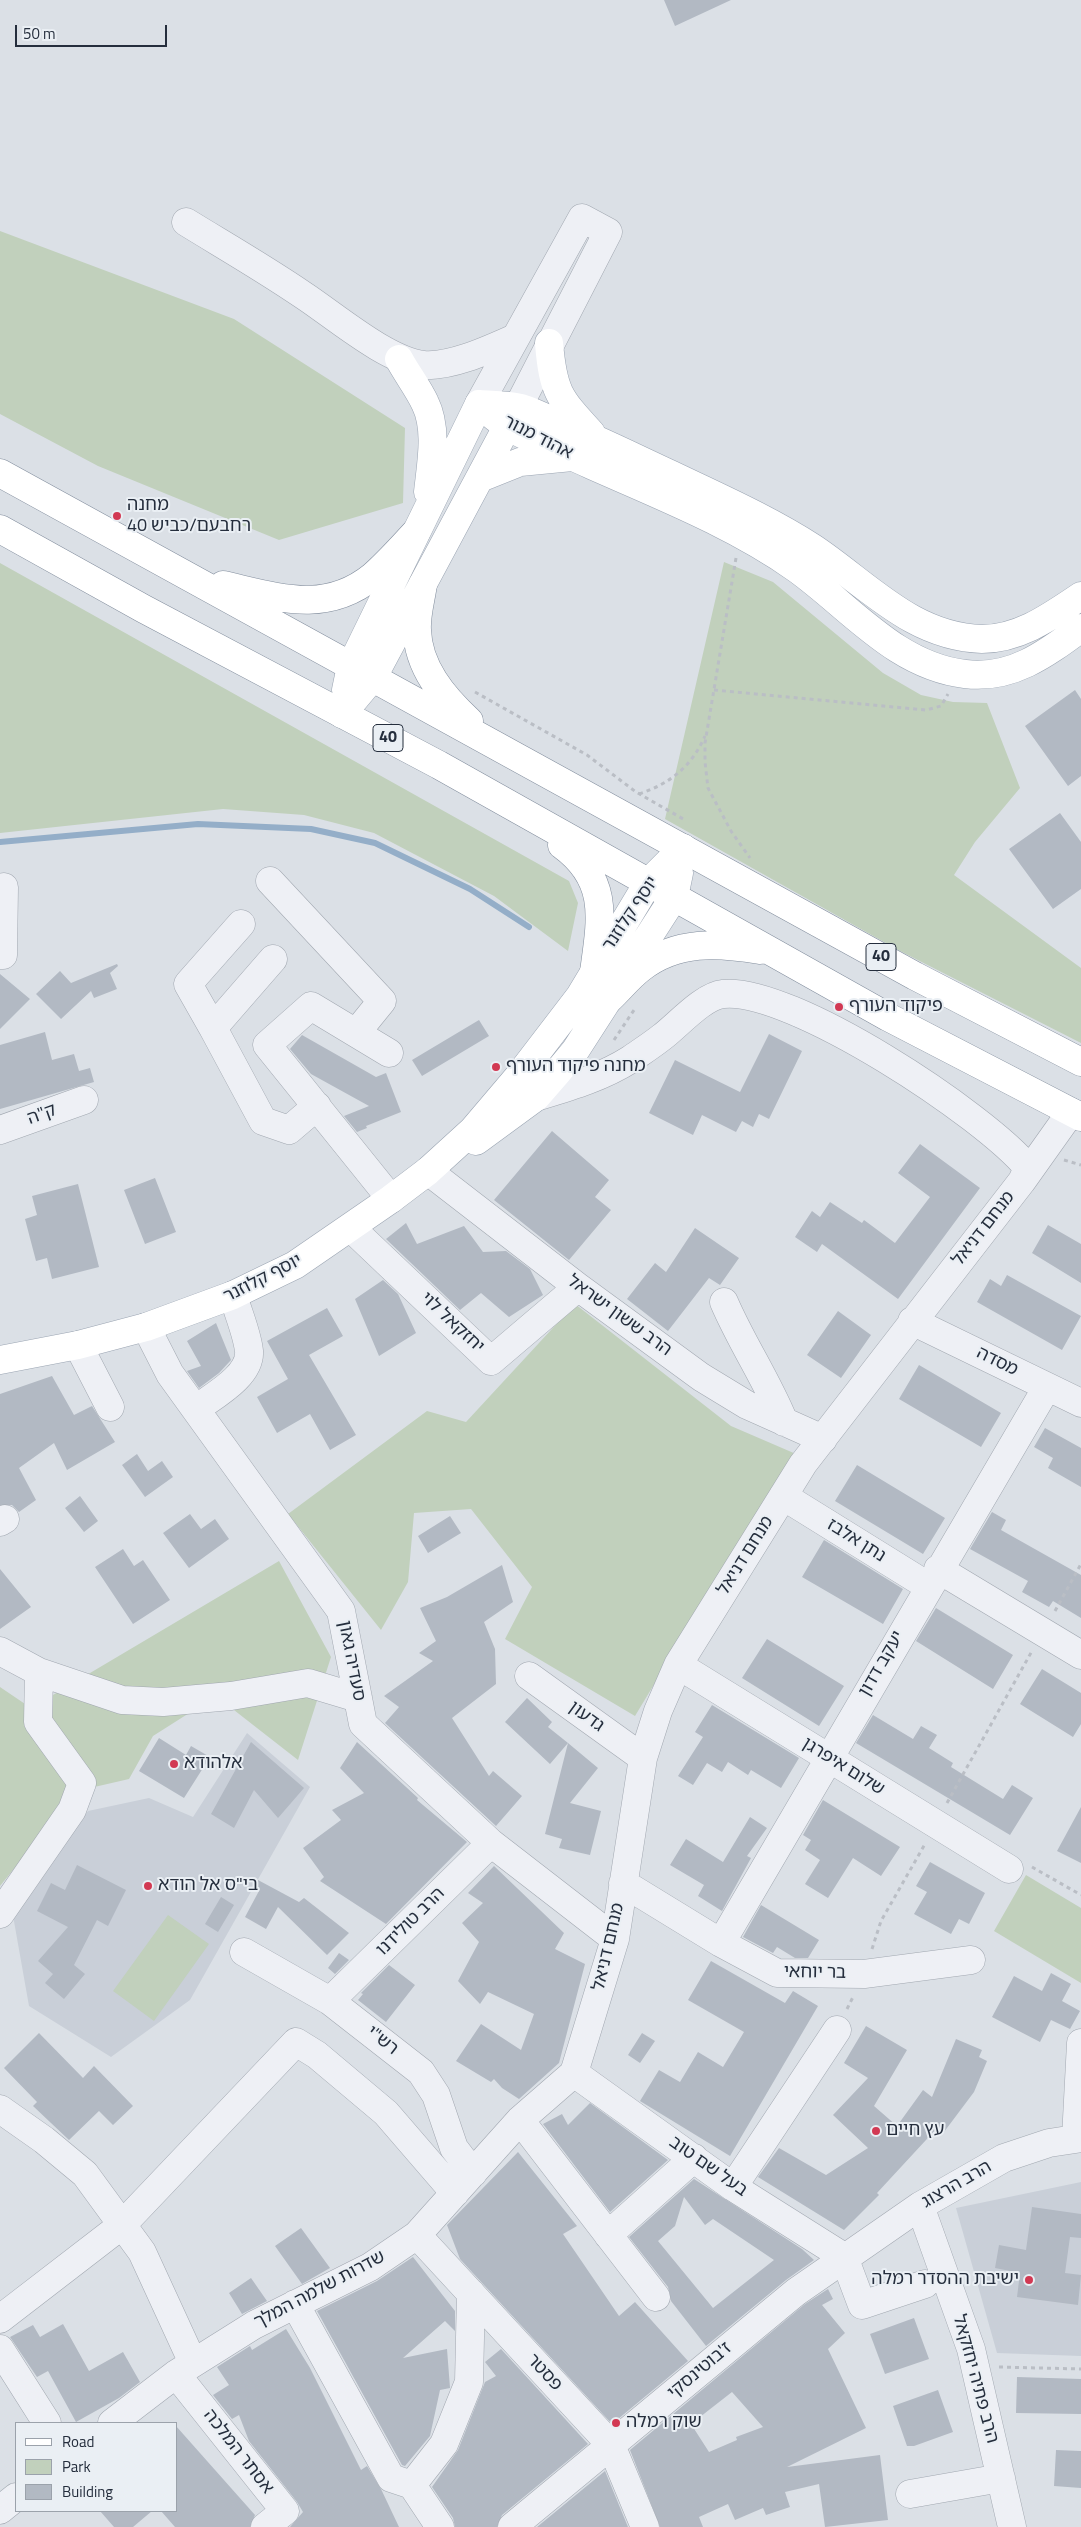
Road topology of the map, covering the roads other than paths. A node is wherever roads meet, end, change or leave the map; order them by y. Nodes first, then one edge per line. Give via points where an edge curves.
1 (186, 222) dead end
2 (515, 338) junction
3 (549, 343) junction
4 (399, 359) junction
5 (479, 404) junction
6 (513, 417) junction
7 (595, 438) junction
8 (575, 457) junction
9 (0, 473) edge
10 (480, 478) junction
11 (421, 523) junction
12 (0, 529) edge
13 (193, 579) junction
14 (423, 584) junction
15 (1081, 596) edge
16 (1081, 628) edge
17 (362, 672) junction
18 (342, 714) junction
19 (497, 745) junction
20 (507, 804) junction
21 (687, 836) junction
22 (270, 881) dead end
23 (648, 883) junction
24 (0, 890) edge
25 (674, 897) junction
26 (241, 924) dead end
27 (773, 952) junction
28 (0, 955) edge
29 (273, 959) dead end
30 (594, 972) junction
31 (608, 1000) junction
32 (213, 1028) junction
33 (356, 1033) junction
34 (389, 1053) dead end
35 (1081, 1062) edge
36 (536, 1096) junction
37 (84, 1100) dead end
38 (317, 1106) junction
39 (1076, 1114) edge
40 (0, 1130) edge
41 (428, 1171) junction
42 (1022, 1181) junction
43 (391, 1199) junction
44 (351, 1228) junction
45 (578, 1287) junction
46 (232, 1295) junction
47 (724, 1302) dead end
48 (912, 1322) junction
49 (146, 1326) junction
50 (78, 1345) junction
51 (0, 1360) edge
52 (0, 1375) edge
53 (1047, 1387) junction
54 (1080, 1400) edge
55 (110, 1406) dead end
56 (196, 1409) junction
57 (784, 1422) junction
58 (823, 1439) junction
59 (783, 1496) junction
60 (933, 1578) junction
61 (0, 1651) edge
62 (1081, 1655) edge
63 (678, 1665) junction
64 (39, 1672) junction
65 (529, 1676) dead end
66 (358, 1698) junction
67 (643, 1758) junction
68 (828, 1758) junction
69 (491, 1843) junction
70 (1009, 1869) road end
71 (623, 1884) junction
72 (0, 1914) edge
73 (615, 1939) junction
74 (721, 1943) junction
75 (244, 1952) dead end
76 (971, 1960) dead end
77 (330, 2001) junction
78 (837, 2030) road end
79 (1081, 2043) edge
80 (574, 2073) junction
81 (0, 2109) edge
82 (520, 2120) junction
83 (1078, 2138) edge
84 (694, 2158) junction
85 (473, 2173) junction
86 (733, 2186) junction
87 (455, 2193) junction
88 (920, 2206) junction
89 (122, 2225) junction
90 (417, 2235) junction
91 (608, 2235) junction
92 (844, 2258) junction
93 (924, 2284) dead end
94 (471, 2294) junction
95 (656, 2297) dead end
96 (295, 2304) junction
97 (0, 2320) edge
98 (0, 2349) edge
99 (185, 2369) junction
100 (46, 2422) edge
101 (113, 2422) edge
102 (611, 2445) junction
103 (1001, 2478) junction
104 (412, 2485) junction
105 (910, 2494) dead end
106 (15, 2498) edge
107 (0, 2510) edge
108 (265, 2527) edge
109 (440, 2527) edge
110 (512, 2527) edge
111 (645, 2527) edge
112 (1012, 2527) edge

1 - 4 street
2 - 3 street via 582,218 608,232
2 - 4 street via 454,360 425,365
2 - 5 street
3 - 6 street
3 - 7 main road via 556,391 566,407
4 - 11 main road via 426,405 431,428 432,452
5 - 6 main road, אהוד מנור
5 - 11 main road
6 - 7 main road, אהוד מנור
6 - 8 main road, אהוד מנור
6 - 10 main road
7 - 15 main road, אהוד מנור via 787,532 875,596 919,624 936,630 981,639 1014,635
8 - 10 main road via 520,462
8 - 16 main road, אהוד מנור via 740,535 798,570 899,650 936,667 983,675 1008,672 1030,664
9 - 13 main road, 40
10 - 14 main road
11 - 13 main road via 372,577 345,592 319,601 286,599
11 - 17 main road
12 - 18 main road, 40
13 - 17 main road, 40
14 - 17 main road
14 - 19 main road via 416,628 418,649 426,670 462,715
17 - 18 main road
17 - 19 main road, 40
18 - 20 main road, 40
19 - 21 main road, 40
20 - 23 main road, 40
20 - 30 main road via 569,850 588,871 599,893
21 - 23 main road, יוסף קלוזנר
21 - 25 main road, יוסף קלוזנר
21 - 35 main road, 40 via 915,976
22 - 33 street via 382,1001
23 - 25 main road, 40
23 - 30 main road, יוסף קלוזנר
24 - 28 street via 4,887 3,955
25 - 27 main road, 40
25 - 31 main road, יוסף קלוזנר
26 - 32 street via 188,984
27 - 31 main road via 732,945 679,948 641,968
27 - 39 main road, 40 via 888,1017
29 - 32 street
30 - 41 main road, יוסף קלוזנר via 580,996 518,1077 473,1130
31 - 36 main road, יוסף קלוזנר via 575,1050
32 - 38 street via 263,1121 289,1130
33 - 34 street
33 - 38 street via 311,1006 267,1046
36 - 41 main road, יוסף קלוזנר via 492,1130
36 - 42 street via 586,1083 629,1060 701,1004 722,994 746,996 784,1007 839,1030 898,1067 969,1116 1016,1154 1028,1168
37 - 40 street, ק"ה
38 - 43 street
39 - 42 street, מנחם דניאל
41 - 43 main road, יוסף קלוזנר
41 - 45 street, הרב ששון ישראל
42 - 48 street, מנחם דניאל
43 - 44 main road, יוסף קלוזנר
44 - 45 street, יחזקאל לוי via 492,1361
44 - 46 main road, יוסף קלוזנר via 295,1265
45 - 57 street, הרב ששון ישראל via 701,1377 747,1405
46 - 49 main road, יוסף קלוזנר
46 - 56 street via 249,1352 246,1367
47 - 57 street via 738,1335 771,1390
48 - 53 street, מסדה
48 - 58 street, מנחם דניאל
49 - 50 main road, יוסף קלוזנר
49 - 56 street, סעדיה גאון via 170,1374
50 - 51 main road, יוסף קלוזנר
50 - 52 main road, יוסף קלוזנר
50 - 55 street
53 - 54 street, מסדה
53 - 60 street, יעקב דדון
56 - 66 street, סעדיה גאון via 341,1611
57 - 58 street, הרב ששון ישראל
58 - 59 street, מנחם דניאל
59 - 60 street, נתן אלבז
59 - 63 street, מנחם דניאל
60 - 62 street, נתן אלבז via 1043,1632
60 - 68 street, יעקב דדון
61 - 64 street
63 - 67 street, מנחם דניאל via 658,1711
63 - 68 street, שלום איפרגן
64 - 66 street via 122,1700 163,1702 252,1693 308,1683
64 - 72 street via 38,1722 82,1783 72,1810
65 - 67 street, גדעון
66 - 69 street, סעדיה גאון via 363,1724
67 - 71 street, מנחם דניאל
68 - 70 street, שלום איפרגן
68 - 74 street, יעקב דדון
69 - 73 street, סעדיה גאון
69 - 77 street, הרב טולידנו
71 - 73 street, מנחם דניאל
71 - 74 street, בר יוחאי
73 - 80 street, מנחם דניאל
74 - 76 street, בר יוחאי via 778,1973 864,1974
75 - 77 street, רש"י
77 - 85 street, רש"י via 421,2072 436,2095 454,2148
78 - 86 street
79 - 83 street
80 - 82 street, שדרות שלמה המלך
80 - 84 street, בעל שם טוב
81 - 89 street via 85,2174
82 - 85 street, שדרות שלמה המלך
82 - 91 street
83 - 88 street, הרב הרצוג via 1004,2158
84 - 86 street, בעל שם טוב
84 - 91 street
85 - 87 street, שדרות שלמה המלך
86 - 92 street, בעל שם טוב
87 - 89 street via 386,2113 317,2055 296,2042
87 - 90 street, שדרות שלמה המלך
88 - 92 street, הרב הרצוג
88 - 103 street, הרב פתיה יחזקאל via 971,2349
89 - 97 street
89 - 99 street via 142,2252
90 - 94 street, פסטר
90 - 96 street, שדרות שלמה המלך via 370,2267
91 - 95 street
92 - 93 street via 862,2305
92 - 102 street, ז'בוטינסקי via 796,2292
94 - 102 street, פסטר
94 - 104 street via 469,2382 444,2444
96 - 99 street, שדרות שלמה המלך via 254,2325
96 - 104 street via 391,2478
98 - 100 street
99 - 101 street, שדרות שלמה המלך
99 - 108 street, אסתר המלכה via 285,2511
102 - 110 street, ז'בוטינסקי
102 - 111 street, פסטר
103 - 105 street
103 - 112 street, הרב פתיה יחזקאל
104 - 109 street
106 - 107 street

